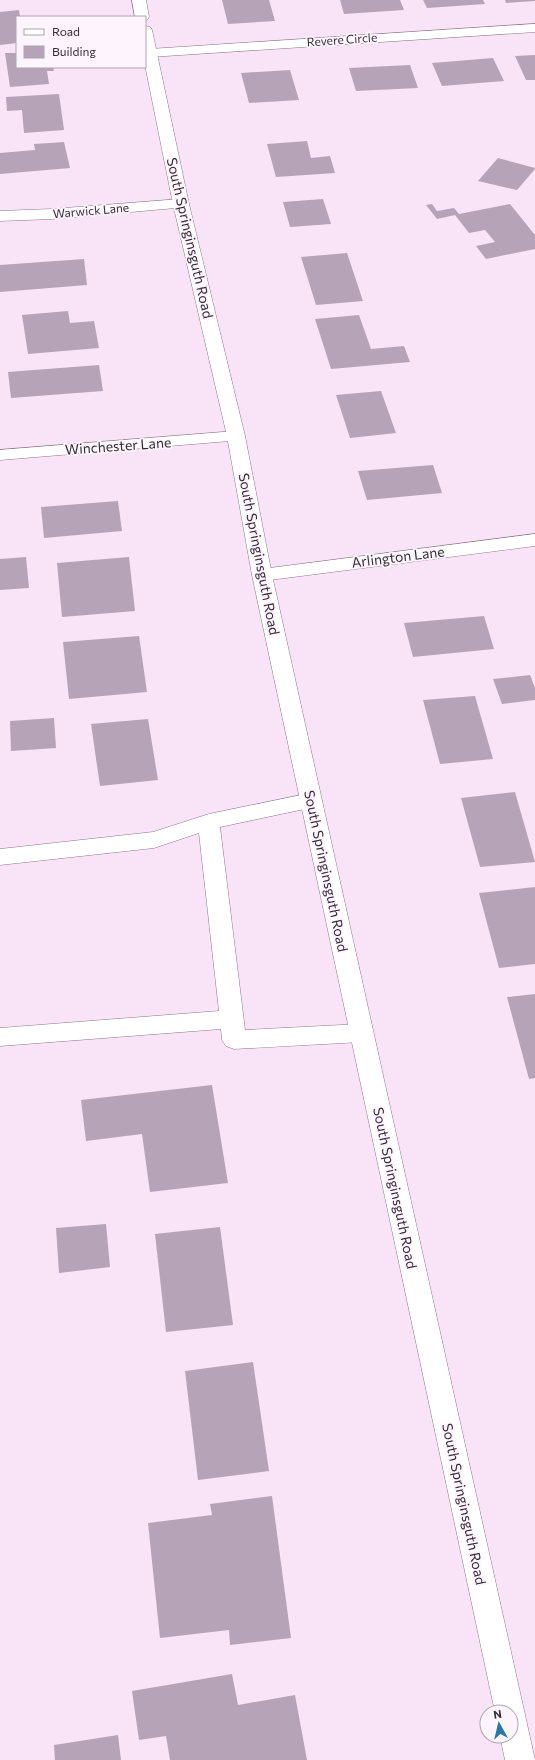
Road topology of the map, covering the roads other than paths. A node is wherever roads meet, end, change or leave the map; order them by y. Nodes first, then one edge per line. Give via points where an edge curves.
1 (139, 0) edge
2 (142, 16) edge
3 (535, 28) edge
4 (146, 35) edge
5 (150, 53) junction
6 (181, 204) junction
7 (0, 216) edge
8 (236, 436) junction
9 (0, 455) edge
10 (535, 540) edge
11 (262, 575) junction
12 (311, 801) junction
13 (209, 822) junction
14 (0, 857) edge
15 (232, 1019) junction
16 (362, 1034) junction
17 (0, 1037) edge
18 (508, 1704) edge
19 (517, 1744) edge
20 (520, 1760) edge

1 - 2 street
3 - 5 street, Revere Circle
4 - 5 street, South Springinsguth Road
5 - 6 street, South Springinsguth Road
6 - 7 street, Warwick Lane
6 - 8 street, South Springinsguth Road
8 - 9 street, Winchester Lane
8 - 11 street, South Springinsguth Road
10 - 11 street, Arlington Lane
11 - 12 street, South Springinsguth Road
12 - 13 street
12 - 16 street, South Springinsguth Road
13 - 14 street via 154,840
13 - 15 street
15 - 16 street via 234,1040
15 - 17 street
16 - 18 street, South Springinsguth Road
19 - 20 street

